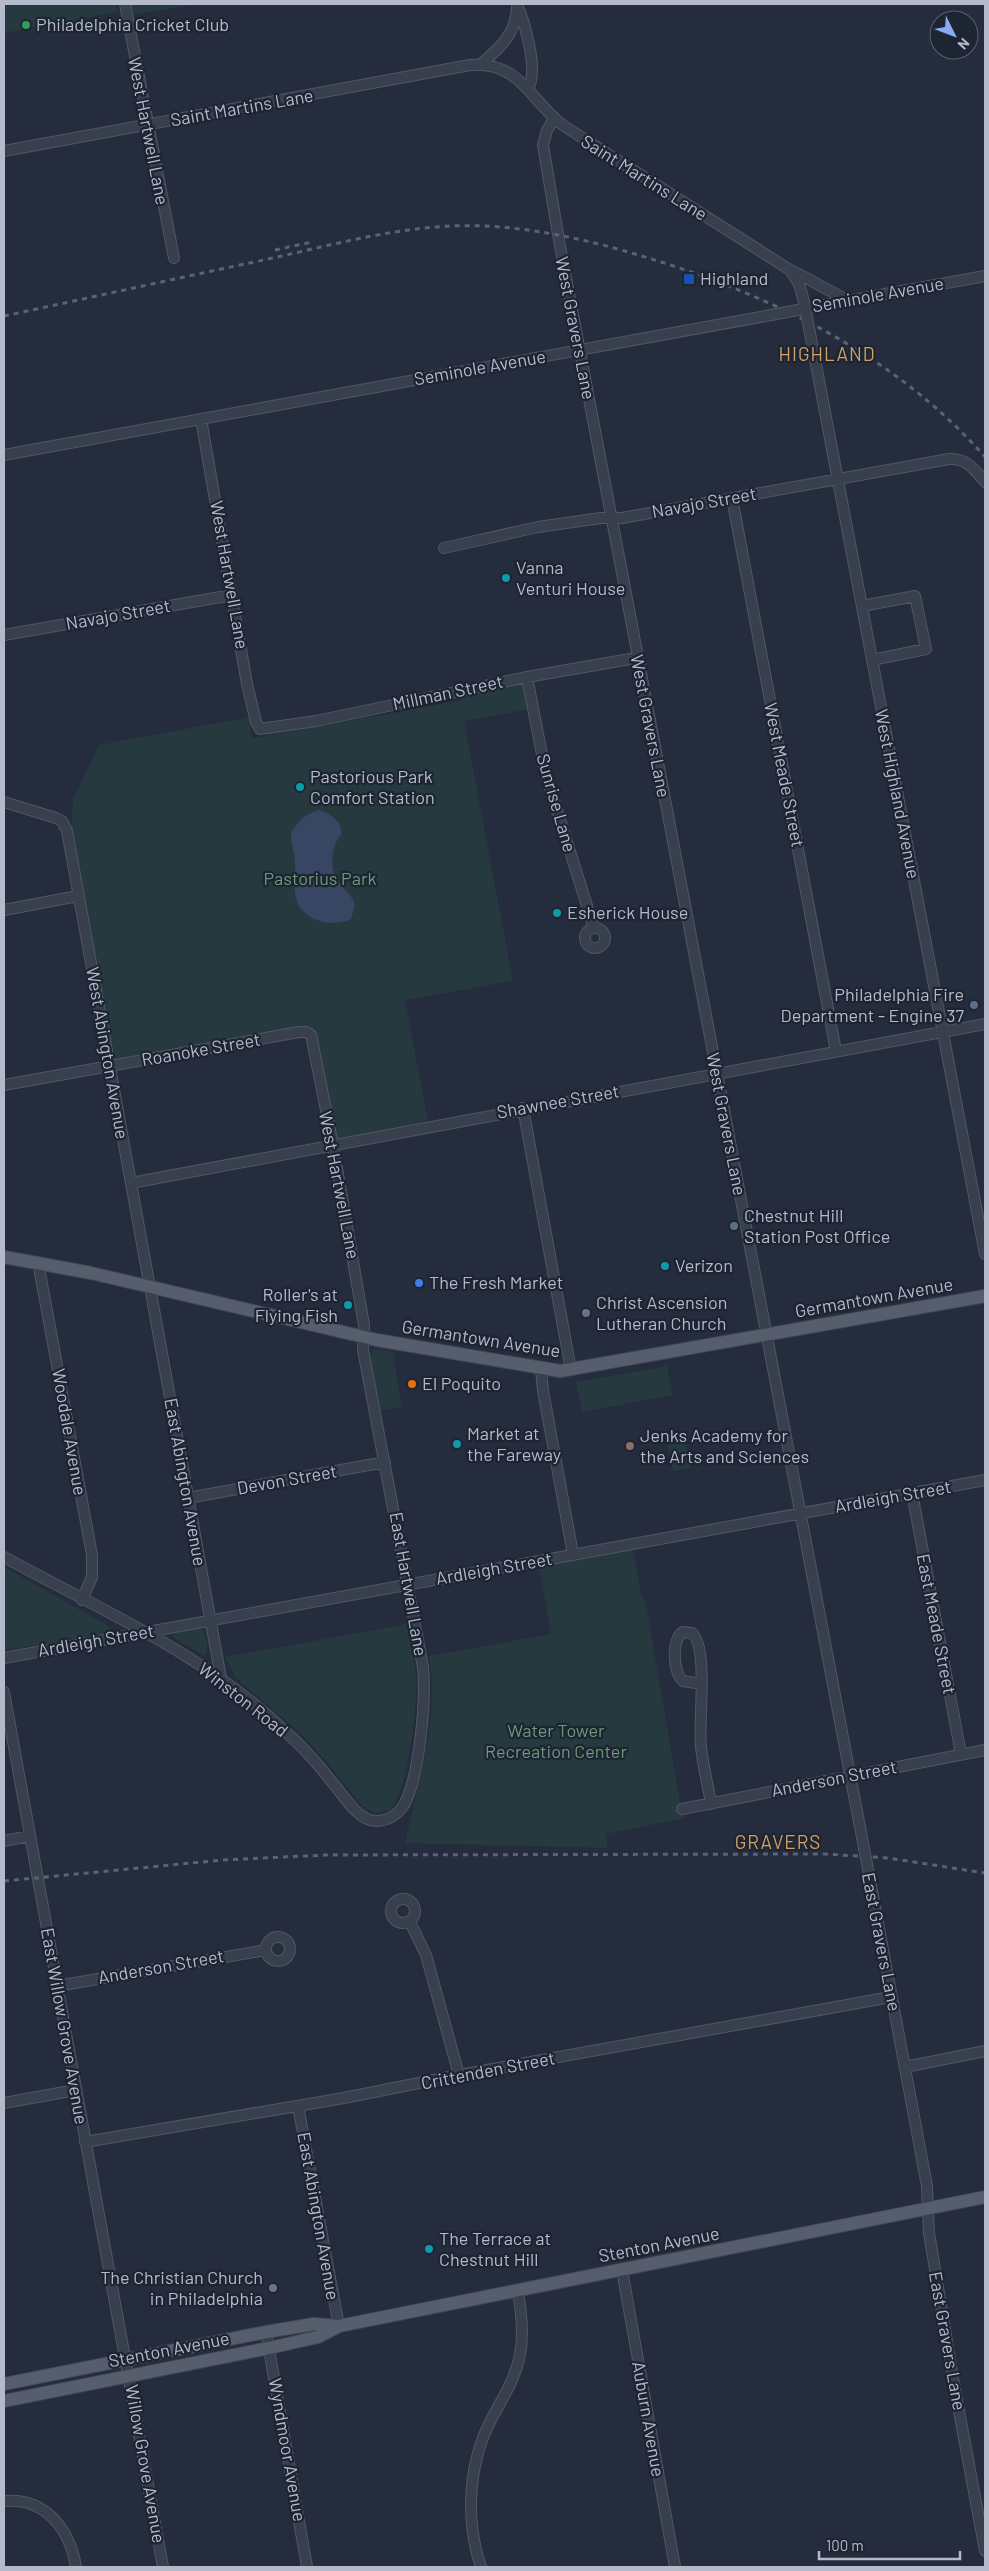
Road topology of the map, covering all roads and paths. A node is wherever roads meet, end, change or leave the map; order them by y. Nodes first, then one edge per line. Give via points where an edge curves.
1 (125, 4) edge
2 (517, 4) edge
3 (481, 64) junction
4 (528, 90) junction
5 (554, 119) junction
6 (146, 125) junction
7 (4, 151) edge
8 (174, 258) dead end
9 (790, 270) junction
10 (985, 276) edge
11 (847, 300) junction
12 (804, 304) junction
13 (580, 350) junction
14 (201, 419) junction
15 (4, 455) edge
16 (837, 480) junction
17 (985, 482) edge
18 (732, 498) junction
19 (611, 518) junction
20 (444, 548) dead end
21 (232, 594) junction
22 (862, 606) junction
23 (4, 636) edge
24 (636, 658) junction
25 (872, 660) junction
26 (527, 677) junction
27 (260, 729) joint
28 (4, 802) edge
29 (78, 896) junction
30 (4, 910) edge
31 (594, 928) dead end
32 (985, 1024) edge
33 (943, 1032) junction
34 (309, 1033) joint
35 (836, 1051) junction
36 (110, 1066) junction
37 (716, 1073) junction
38 (4, 1086) edge
39 (523, 1108) junction
40 (333, 1145) junction
41 (131, 1183) junction
42 (985, 1254) edge
43 (4, 1257) edge
44 (38, 1262) junction
45 (149, 1286) junction
46 (985, 1296) edge
47 (767, 1335) junction
48 (364, 1337) junction
49 (541, 1369) junction
50 (571, 1370) junction
51 (385, 1462) junction
52 (985, 1480) edge
53 (912, 1493) junction
54 (188, 1498) junction
55 (800, 1513) junction
56 (573, 1554) junction
57 (4, 1557) edge
58 (408, 1584) junction
59 (82, 1600) junction
60 (210, 1620) junction
61 (142, 1632) junction
62 (4, 1658) edge
63 (220, 1678) junction
64 (702, 1684) junction
65 (4, 1692) edge
66 (985, 1750) edge
67 (961, 1754) junction
68 (850, 1776) junction
69 (711, 1804) junction
70 (682, 1809) dead end
71 (383, 1820) joint
72 (30, 1836) junction
73 (4, 1841) edge
74 (410, 1922) dead end
75 (266, 1950) dead end
76 (57, 1986) junction
77 (891, 1997) junction
78 (985, 2051) edge
79 (905, 2067) junction
80 (459, 2075) junction
81 (76, 2090) junction
82 (4, 2103) edge
83 (298, 2106) junction
84 (85, 2142) junction
85 (985, 2197) edge
86 (928, 2209) junction
87 (622, 2270) junction
88 (518, 2290) junction
89 (338, 2326) junction
90 (266, 2332) junction
91 (269, 2348) junction
92 (126, 2360) junction
93 (129, 2376) junction
94 (4, 2384) edge
95 (4, 2401) edge
96 (4, 2501) edge
97 (985, 2551) edge
98 (76, 2567) edge
99 (163, 2567) edge
100 (307, 2567) edge
101 (481, 2567) edge
102 (675, 2567) edge

1 - 6 street, West Hartwell Lane
2 - 3 street via 515,24 509,36
2 - 4 street via 532,66 533,80
3 - 4 street, Saint Martins Lane via 511,73
3 - 6 street, Saint Martins Lane
4 - 5 street, Saint Martins Lane
5 - 9 street, Saint Martins Lane
5 - 13 street, West Gravers Lane via 545,137 544,158
6 - 7 street, Saint Martins Lane
6 - 8 street, West Hartwell Lane
9 - 11 street, Saint Martins Lane
9 - 12 street via 799,284
10 - 11 street, Seminole Avenue
11 - 12 street, Seminole Avenue, bridge via 818,306
12 - 13 street, Seminole Avenue, bridge via 771,315
12 - 16 street, West Highland Avenue, bridge
13 - 14 street, Seminole Avenue
13 - 19 street, West Gravers Lane
14 - 15 street, Seminole Avenue
14 - 21 street, West Hartwell Lane
16 - 17 street, Navajo Street via 950,459 970,464
16 - 18 street, Navajo Street
16 - 22 street, West Highland Avenue
18 - 19 street, Navajo Street
18 - 35 street, West Meade Street
19 - 20 street, Navajo Street via 538,527
19 - 24 street, West Gravers Lane
21 - 23 street, Navajo Street
21 - 27 street, West Hartwell Lane via 253,711
22 - 25 street, West Highland Avenue
22 - 25 street via 915,596 926,649
24 - 26 street, Millman Street
24 - 37 street, West Gravers Lane
25 - 33 street, West Highland Avenue
26 - 27 street, Millman Street
26 - 31 street, Sunrise Lane via 546,775
28 - 29 street, West Abington Avenue via 62,821 67,831
29 - 30 street
29 - 36 street, West Abington Avenue
32 - 33 street, Shawnee Street
33 - 35 street, Shawnee Street
33 - 42 street, West Highland Avenue
34 - 36 street, Roanoke Street via 299,1032
34 - 40 street, West Hartwell Lane
35 - 37 street, Shawnee Street
36 - 38 street, Roanoke Street
36 - 41 street, West Abington Avenue
37 - 39 street, Shawnee Street
37 - 47 street, West Gravers Lane
39 - 40 street, Shawnee Street
39 - 50 street
40 - 41 street, Shawnee Street
40 - 48 street, West Hartwell Lane
41 - 45 street, West Abington Avenue
43 - 44 main road, Germantown Avenue
44 - 45 main road, Germantown Avenue
44 - 59 street, Woodale Avenue via 92,1555 92,1578
45 - 48 main road, Germantown Avenue
45 - 54 street, East Abington Avenue
46 - 47 main road, Germantown Avenue
47 - 50 main road, Germantown Avenue
47 - 55 street, East Gravers Lane
48 - 49 main road, Germantown Avenue
48 - 51 street, East Hartwell Lane via 363,1350
49 - 50 main road, Germantown Avenue
49 - 56 street
51 - 54 street, Devon Street
51 - 58 street, East Hartwell Lane
52 - 53 street, Ardleigh Street
53 - 55 street, Ardleigh Street
53 - 67 street, East Meade Street
54 - 60 street, East Abington Avenue
55 - 56 street, Ardleigh Street
55 - 68 street, East Gravers Lane
56 - 58 street, Ardleigh Street
57 - 59 street, Winston Road
58 - 60 street, Ardleigh Street
58 - 71 street, East Hartwell Lane via 424,1676 422,1719 407,1798 396,1815
59 - 61 street, Winston Road
60 - 61 street, Ardleigh Street
60 - 63 street, East Abington Avenue
61 - 62 street, Ardleigh Street
61 - 63 street, Winston Road
63 - 71 street, Winston Road via 292,1738 358,1813 370,1820
64 - 64 street via 683,1681 678,1675 675,1644 683,1632 692,1633 697,1641
64 - 69 street via 701,1747
65 - 72 street, East Willow Grove Avenue
66 - 67 street, Anderson Street
67 - 68 street, Anderson Street
68 - 69 street, Anderson Street
68 - 77 street, East Gravers Lane, bridge
69 - 70 street, Anderson Street
72 - 73 street
72 - 76 street, East Willow Grove Avenue
74 - 80 street via 428,1963
75 - 76 street, Anderson Street
76 - 81 street, East Willow Grove Avenue
77 - 79 street, East Gravers Lane
77 - 80 street, Crittenden Street
78 - 79 street
79 - 86 street, East Gravers Lane via 927,2186
80 - 83 street, Crittenden Street
81 - 82 street
81 - 84 street, East Willow Grove Avenue
83 - 84 street, Crittenden Street
83 - 89 street, East Abington Avenue
84 - 92 street, East Willow Grove Avenue
85 - 86 main road, Stenton Avenue
86 - 87 main road, Stenton Avenue
86 - 97 street, East Gravers Lane via 952,2374
87 - 88 main road, Stenton Avenue
87 - 102 street, Auburn Avenue
88 - 89 main road, Stenton Avenue
88 - 101 street via 522,2333 520,2355 511,2385 483,2439 472,2490 470,2507
89 - 90 main road, Stenton Avenue via 314,2324
89 - 91 main road, Stenton Avenue via 318,2337
90 - 91 street, Wyndmoor Avenue
90 - 92 main road, Stenton Avenue
91 - 93 main road, Stenton Avenue
91 - 100 street, Wyndmoor Avenue
92 - 93 street, Willow Grove Avenue
92 - 94 main road, Stenton Avenue
93 - 95 main road, Stenton Avenue
93 - 99 street, Willow Grove Avenue
96 - 98 street via 34,2505 55,2519 70,2542

